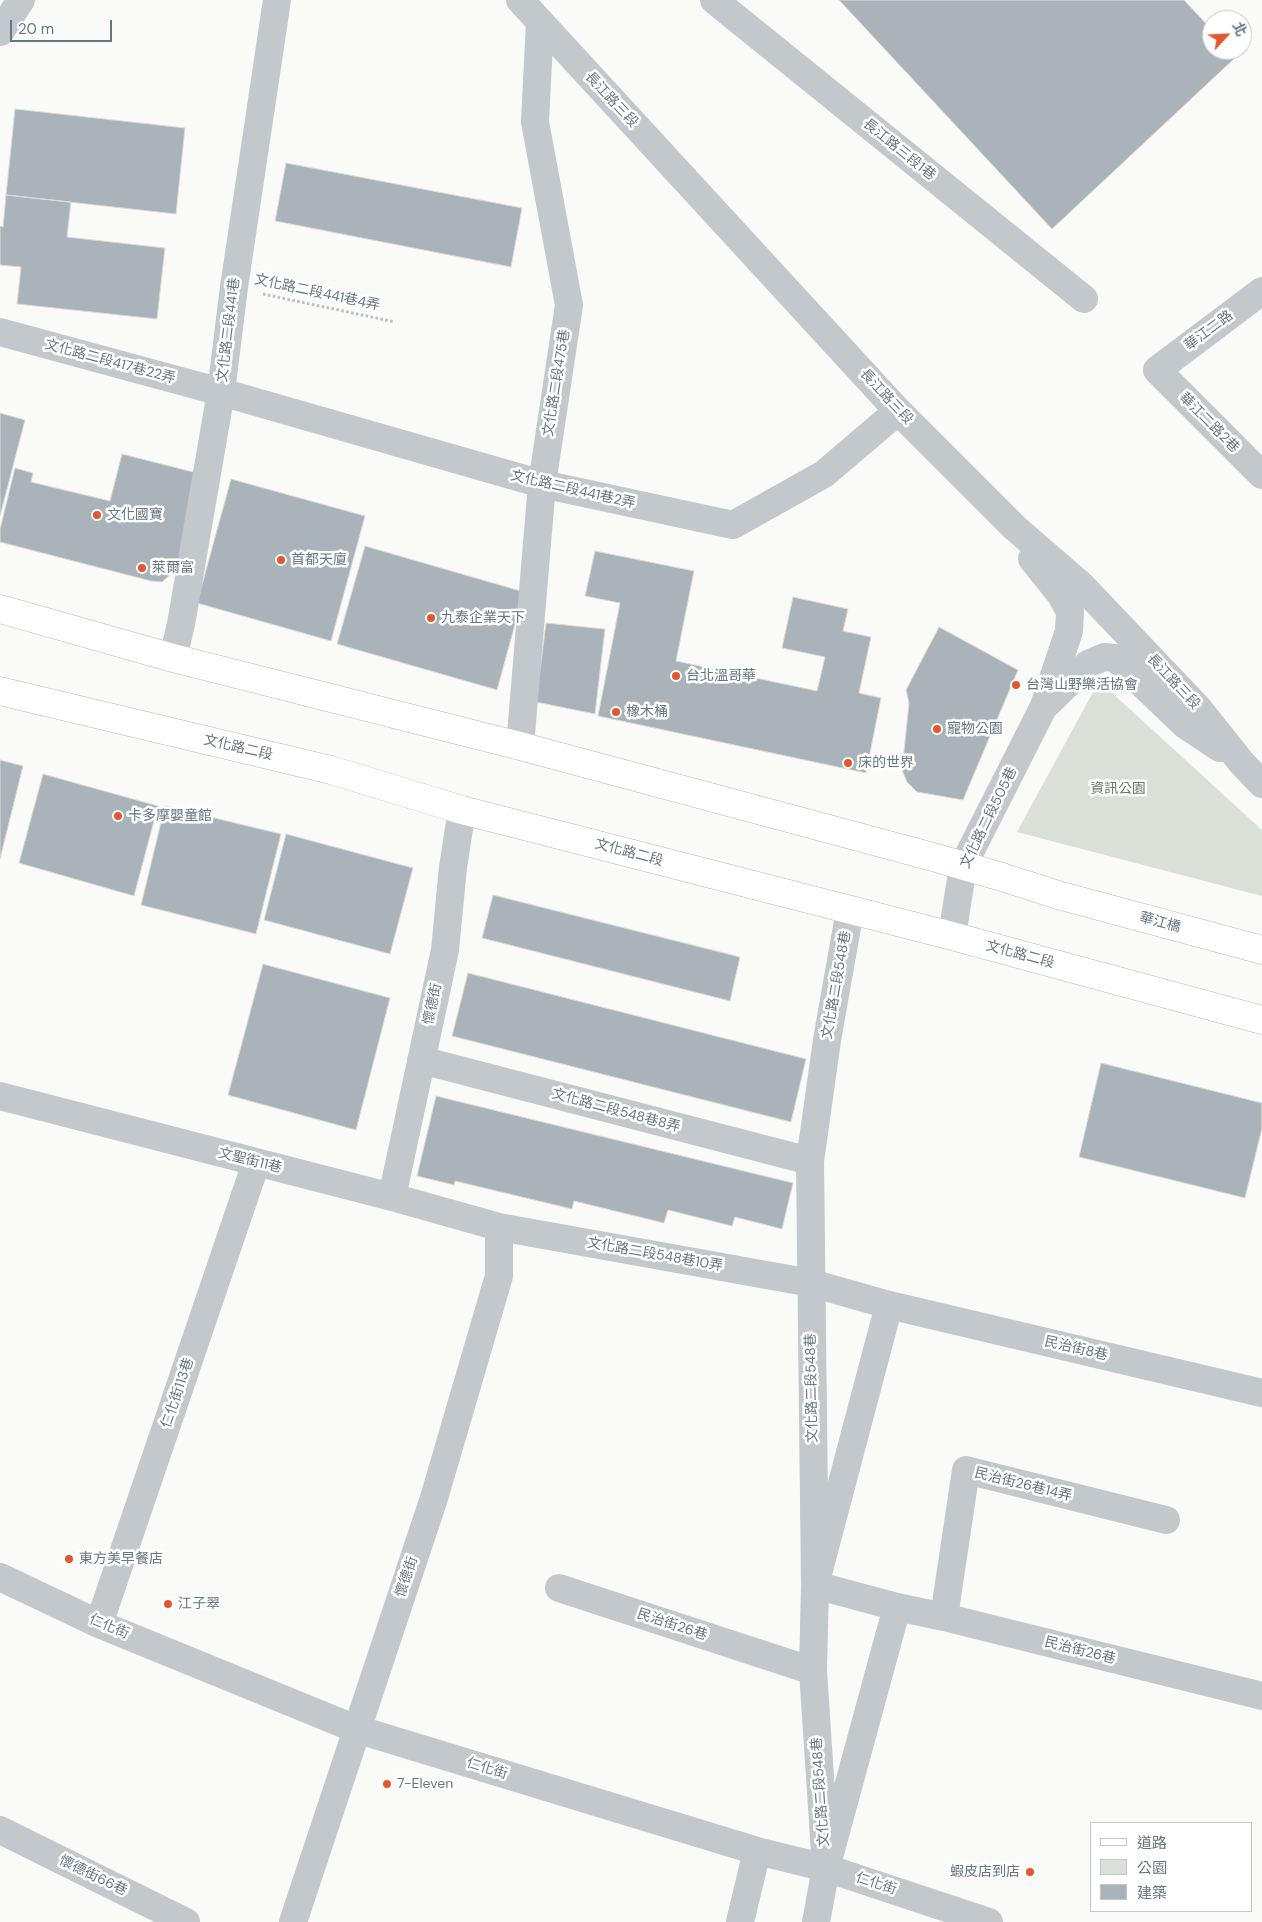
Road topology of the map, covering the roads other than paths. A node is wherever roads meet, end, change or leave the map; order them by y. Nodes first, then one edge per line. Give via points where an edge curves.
1 (21, 0) edge
2 (277, 0) edge
3 (520, 0) edge
4 (714, 0) edge
5 (540, 22) junction
6 (0, 32) edge
7 (1262, 291) edge
8 (1084, 299) dead end
9 (0, 332) edge
10 (1157, 370) joint
11 (221, 392) junction
12 (898, 411) junction
13 (1262, 475) edge
14 (542, 484) junction
15 (1014, 527) junction
16 (0, 609) edge
17 (173, 658) junction
18 (0, 691) edge
19 (1044, 706) junction
20 (520, 746) junction
21 (1241, 762) junction
22 (1262, 784) edge
23 (462, 810) junction
24 (963, 866) junction
25 (850, 910) junction
26 (952, 936) junction
27 (1262, 950) edge
28 (1260, 1020) edge
29 (421, 1060) junction
30 (0, 1096) edge
31 (810, 1161) junction
32 (256, 1163) junction
33 (392, 1197) junction
34 (499, 1227) junction
35 (811, 1283) junction
36 (889, 1306) junction
37 (1262, 1393) edge
38 (1166, 1520) dead end
39 (0, 1577) edge
40 (815, 1585) junction
41 (560, 1588) dead end
42 (897, 1608) junction
43 (944, 1617) junction
44 (100, 1624) junction
45 (812, 1671) junction
46 (1262, 1696) edge
47 (356, 1729) junction
48 (0, 1830) edge
49 (757, 1851) junction
50 (826, 1868) junction
51 (186, 1922) edge
52 (293, 1922) edge
53 (740, 1922) edge
54 (816, 1922) edge
55 (989, 1922) edge

1 - 6 street
2 - 11 street, 文化路二段441巷
3 - 5 street, 長江路三段
4 - 8 street, 長江路三段1巷
5 - 12 street, 長江路三段
5 - 14 street, 文化路二段475巷 via 535,122 569,305
7 - 10 street, 華江二路
9 - 11 street, 文化路二段417巷22弄
10 - 13 street, 華江二路2巷
11 - 14 street, 文化路二段441巷2弄
11 - 17 street, 文化路二段441巷
12 - 14 street, 文化路二段441巷2弄 via 824,474 733,526
12 - 15 street, 長江路三段
14 - 20 street, 文化路二段475巷
15 - 19 street via 1030,557 1062,596 1070,612 1069,630
15 - 21 street, 長江路三段 via 1080,584 1198,708
16 - 17 main road
17 - 20 main road
18 - 23 main road, 文化路二段 via 331,770
19 - 21 street via 1088,664 1104,657 1115,658 1184,724
19 - 24 street, 文化路二段505巷
20 - 24 main road
21 - 22 street, 長江路三段
23 - 25 main road, 文化路二段
23 - 29 street, 懷德街 via 445,950
24 - 26 street, 文化路二段505巷
24 - 27 main road, 華江橋 via 1058,896
25 - 26 main road, 文化路二段
25 - 31 street, 文化路二段548巷
26 - 28 main road, 文化路二段
29 - 31 street, 文化路二段548巷8弄
29 - 33 street, 懷德街
30 - 32 street, 文聖街11巷
31 - 35 street, 文化路二段548巷
32 - 33 street, 文聖街11巷
32 - 44 street, 仁化街113巷
33 - 34 street, 文聖街11巷
34 - 35 street, 文化路二段548巷10弄
34 - 47 street, 懷德街 via 499,1276 434,1498
35 - 36 street, 文化路二段548巷10弄
35 - 40 street, 文化路二段548巷
36 - 37 street, 民治街8巷
36 - 40 street
38 - 43 street, 民治街26巷14弄 via 966,1470
39 - 44 street, 仁化街
40 - 42 street, 民治街26巷
40 - 45 street, 文化路二段548巷
41 - 45 street, 民治街26巷
42 - 43 street, 民治街26巷
42 - 50 street
43 - 46 street, 民治街26巷
44 - 47 street, 仁化街
45 - 50 street, 文化路二段548巷
47 - 49 street, 仁化街
47 - 52 street, 懷德街
48 - 51 street, 懷德街66巷
49 - 50 street, 仁化街
49 - 53 street
50 - 54 street
50 - 55 street, 仁化街

